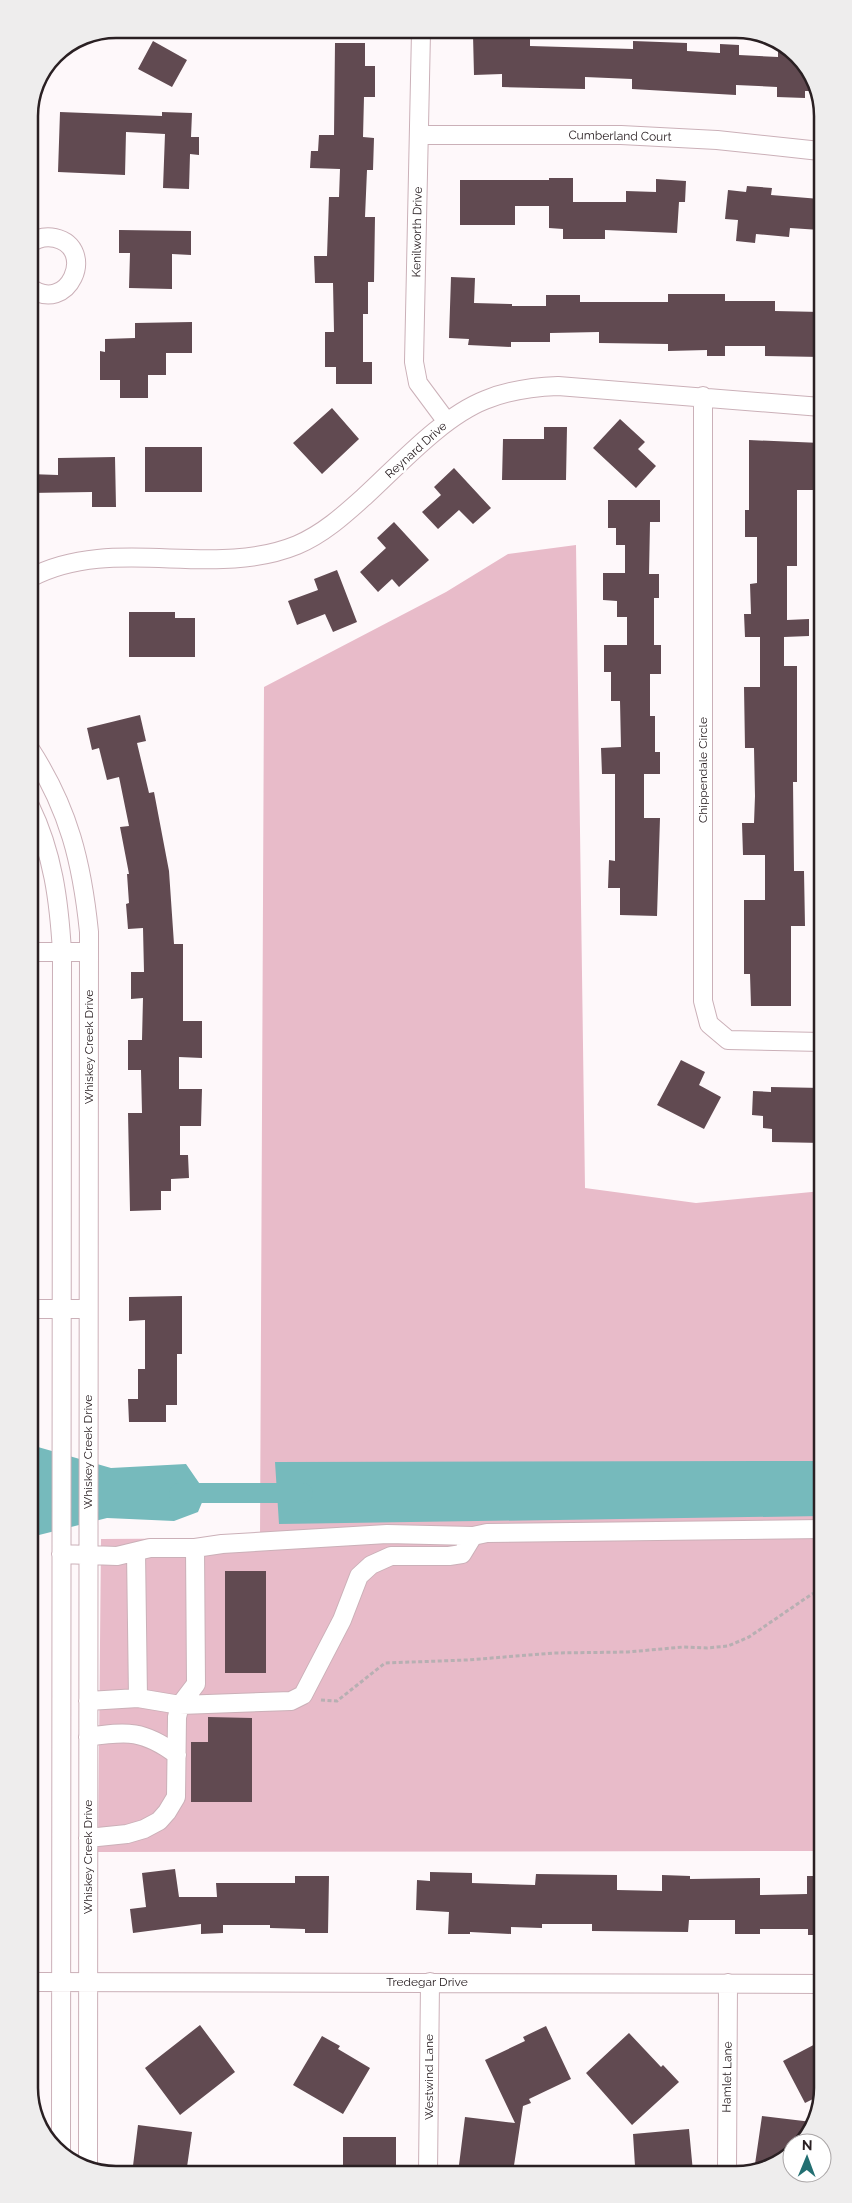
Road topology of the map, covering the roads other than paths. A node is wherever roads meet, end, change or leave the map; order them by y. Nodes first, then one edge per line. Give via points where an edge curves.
1 (421, 37) edge
2 (419, 135) junction
3 (814, 150) edge
4 (38, 239) edge
5 (38, 291) edge
6 (703, 396) junction
7 (814, 406) edge
8 (448, 422) junction
9 (38, 575) edge
10 (38, 763) edge
11 (38, 826) edge
12 (38, 952) edge
13 (62, 952) junction
14 (89, 952) junction
15 (814, 1042) edge
16 (37, 1309) edge
17 (61, 1309) junction
18 (88, 1309) junction
19 (814, 1529) edge
20 (473, 1536) junction
21 (61, 1547) junction
22 (88, 1547) junction
23 (195, 1548) junction
24 (136, 1552) junction
25 (138, 1698) junction
26 (88, 1702) junction
27 (180, 1705) junction
28 (88, 1737) junction
29 (177, 1755) junction
30 (88, 1838) junction
31 (61, 1981) junction
32 (37, 1982) edge
33 (88, 1982) junction
34 (430, 1982) junction
35 (728, 1983) junction
36 (814, 1984) edge
37 (60, 2143) edge
38 (88, 2161) edge
39 (428, 2166) edge
40 (727, 2166) edge

1 - 2 street, Kenilworth Drive
2 - 3 street, Cumberland Court via 621,135 717,140
2 - 8 street, Kenilworth Drive via 414,362 418,384
4 - 5 street via 49,237 66,243 73,251 77,269 72,281 59,292
6 - 7 street, Reynard Drive
6 - 8 street, Reynard Drive via 532,387 484,400
6 - 15 street, Chippendale Circle via 703,1000 709,1024 728,1040
8 - 9 street, Reynard Drive via 345,514 297,545 269,553 222,559 85,560
10 - 14 street, Whiskey Creek Drive via 56,795 74,840 84,886
11 - 13 street via 50,858 59,905
12 - 13 street
13 - 14 street
13 - 17 street
14 - 18 street, Whiskey Creek Drive
16 - 17 street
17 - 18 street
17 - 21 street
18 - 22 street, Whiskey Creek Drive
19 - 20 street via 496,1533
20 - 23 street via 387,1534
20 - 27 street via 462,1554 391,1556 371,1565 359,1576 342,1620 303,1695 291,1701
21 - 22 street
21 - 31 street
22 - 24 street via 117,1556
22 - 26 street, Whiskey Creek Drive
23 - 24 street via 150,1548
23 - 27 street via 196,1684
24 - 25 street
25 - 26 street
25 - 27 street
26 - 28 street, Whiskey Creek Drive
27 - 29 street
28 - 29 street via 115,1732 148,1736
28 - 30 street, Whiskey Creek Drive
29 - 30 street via 176,1797 159,1821 127,1834
30 - 33 street, Whiskey Creek Drive
31 - 32 street, Tredegar Drive
31 - 33 street, Tredegar Drive
31 - 37 street
33 - 34 street, Tredegar Drive
33 - 38 street, Whiskey Creek Drive
34 - 35 street, Tredegar Drive
34 - 39 street, Westwind Lane
35 - 36 street, Tredegar Drive
35 - 40 street, Hamlet Lane

